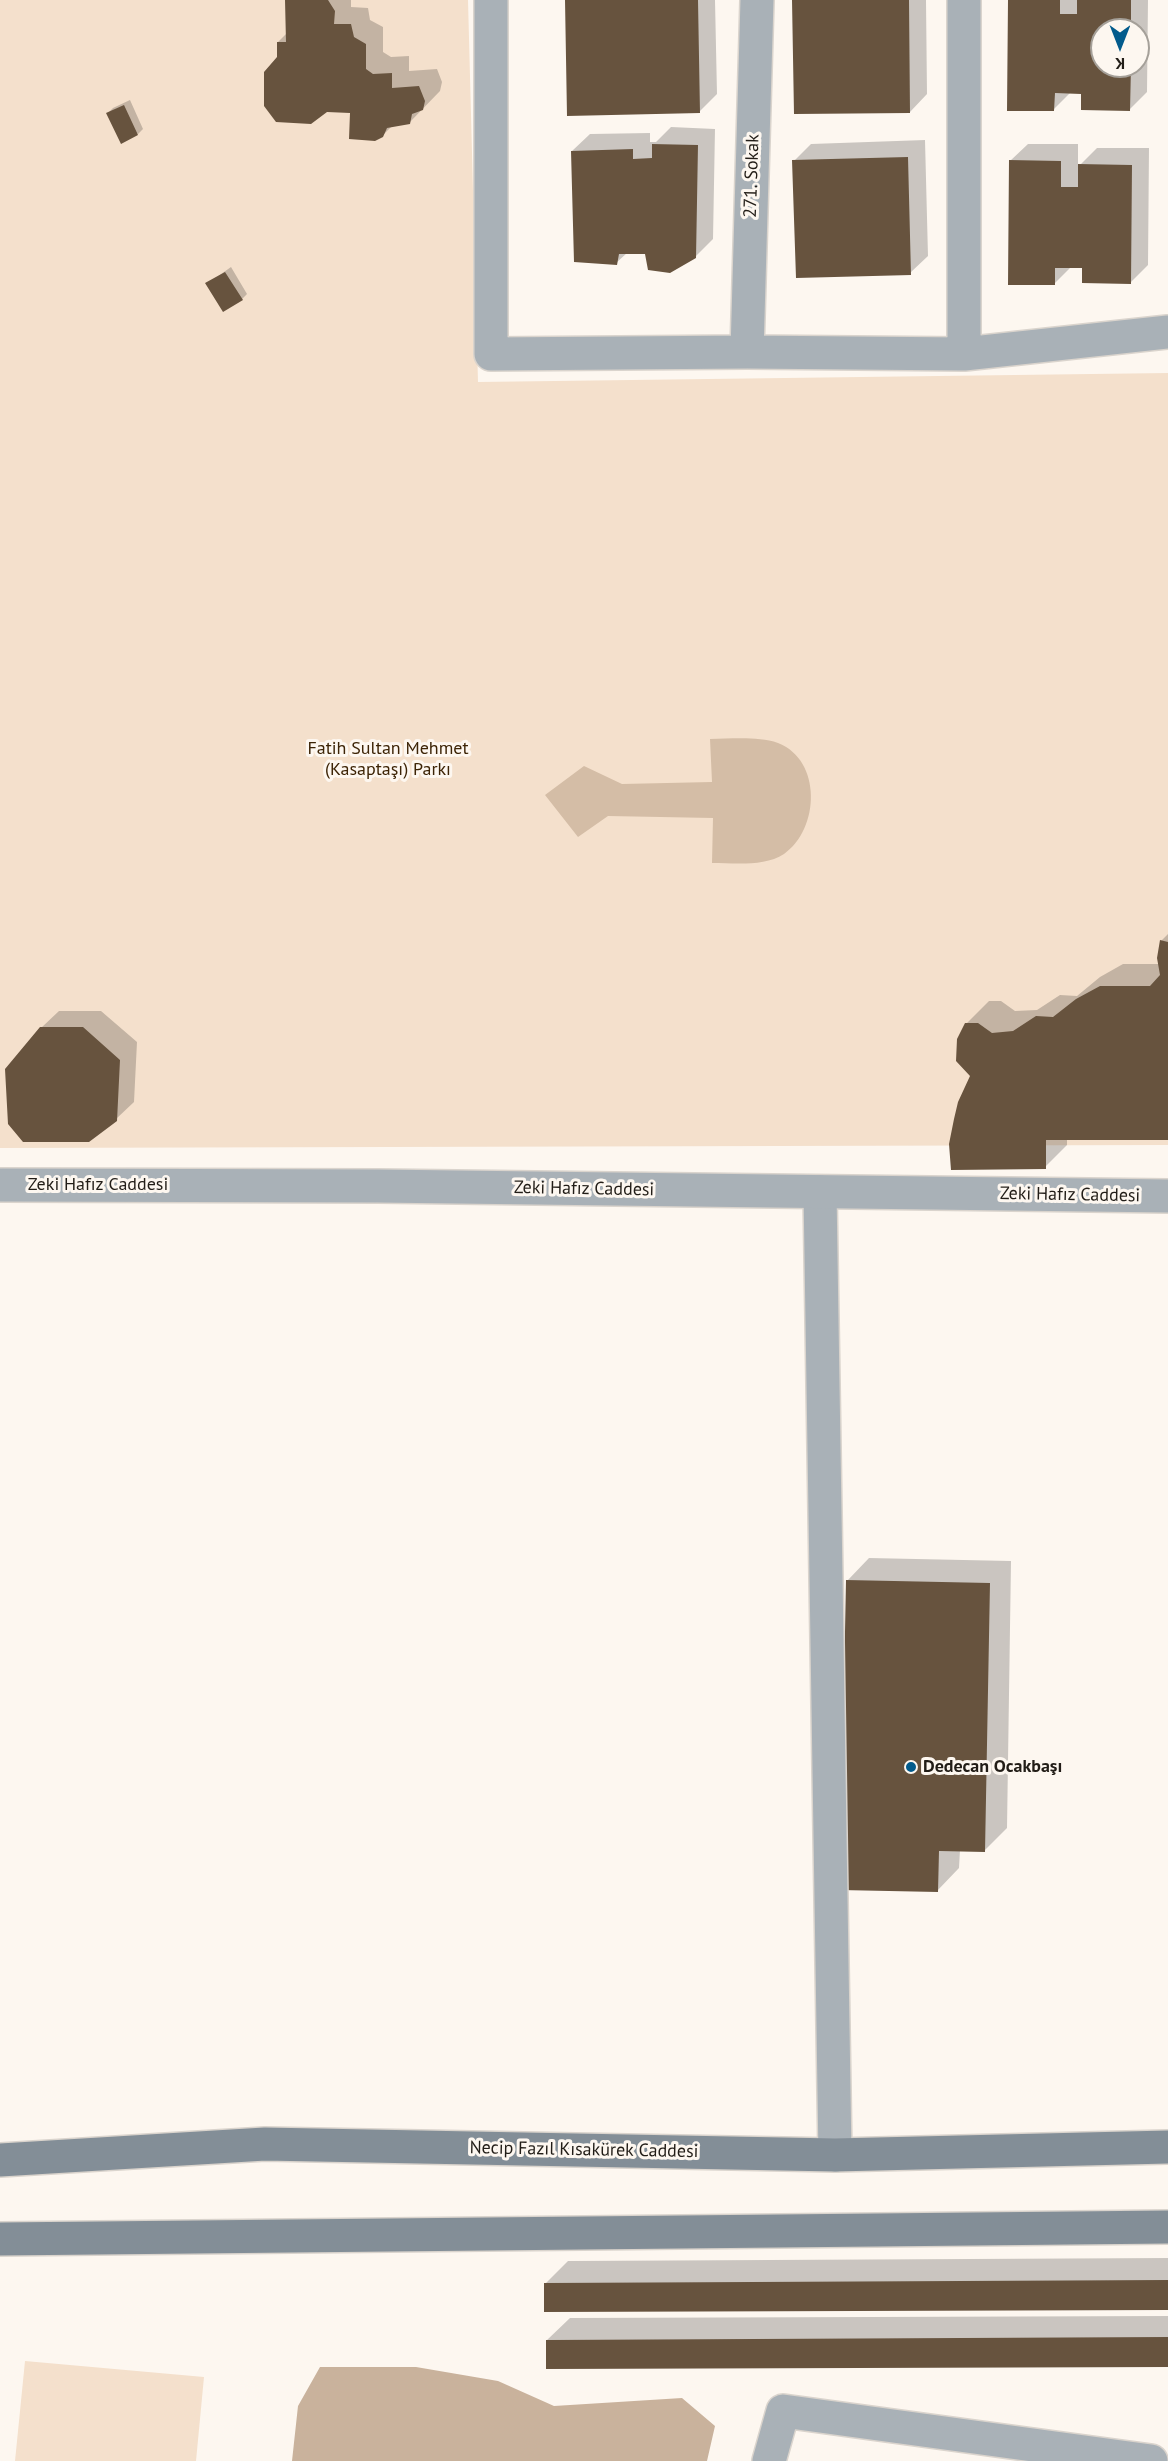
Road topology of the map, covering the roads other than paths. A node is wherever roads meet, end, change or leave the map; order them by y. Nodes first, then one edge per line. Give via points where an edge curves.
1 (491, 0) edge
2 (757, 0) edge
3 (964, 0) edge
4 (1168, 332) edge
5 (747, 352) junction
6 (964, 354) junction
7 (0, 1185) edge
8 (820, 1192) junction
9 (1168, 1196) edge
10 (1168, 2147) edge
11 (835, 2155) junction
12 (0, 2160) edge
13 (1168, 2227) edge
14 (0, 2240) edge
15 (769, 2461) edge
16 (1151, 2461) edge

1 - 5 street via 491,354
2 - 5 street, 271. Sokak
3 - 6 street
4 - 6 street
5 - 6 street
7 - 8 street, Zeki Hafız Caddesi
8 - 9 street, Zeki Hafız Caddesi
8 - 11 street
10 - 11 main road, Necip Fazıl Kısakürek Caddesi
11 - 12 main road, Necip Fazıl Kısakürek Caddesi via 265,2144
13 - 14 main road
15 - 16 street via 783,2411

